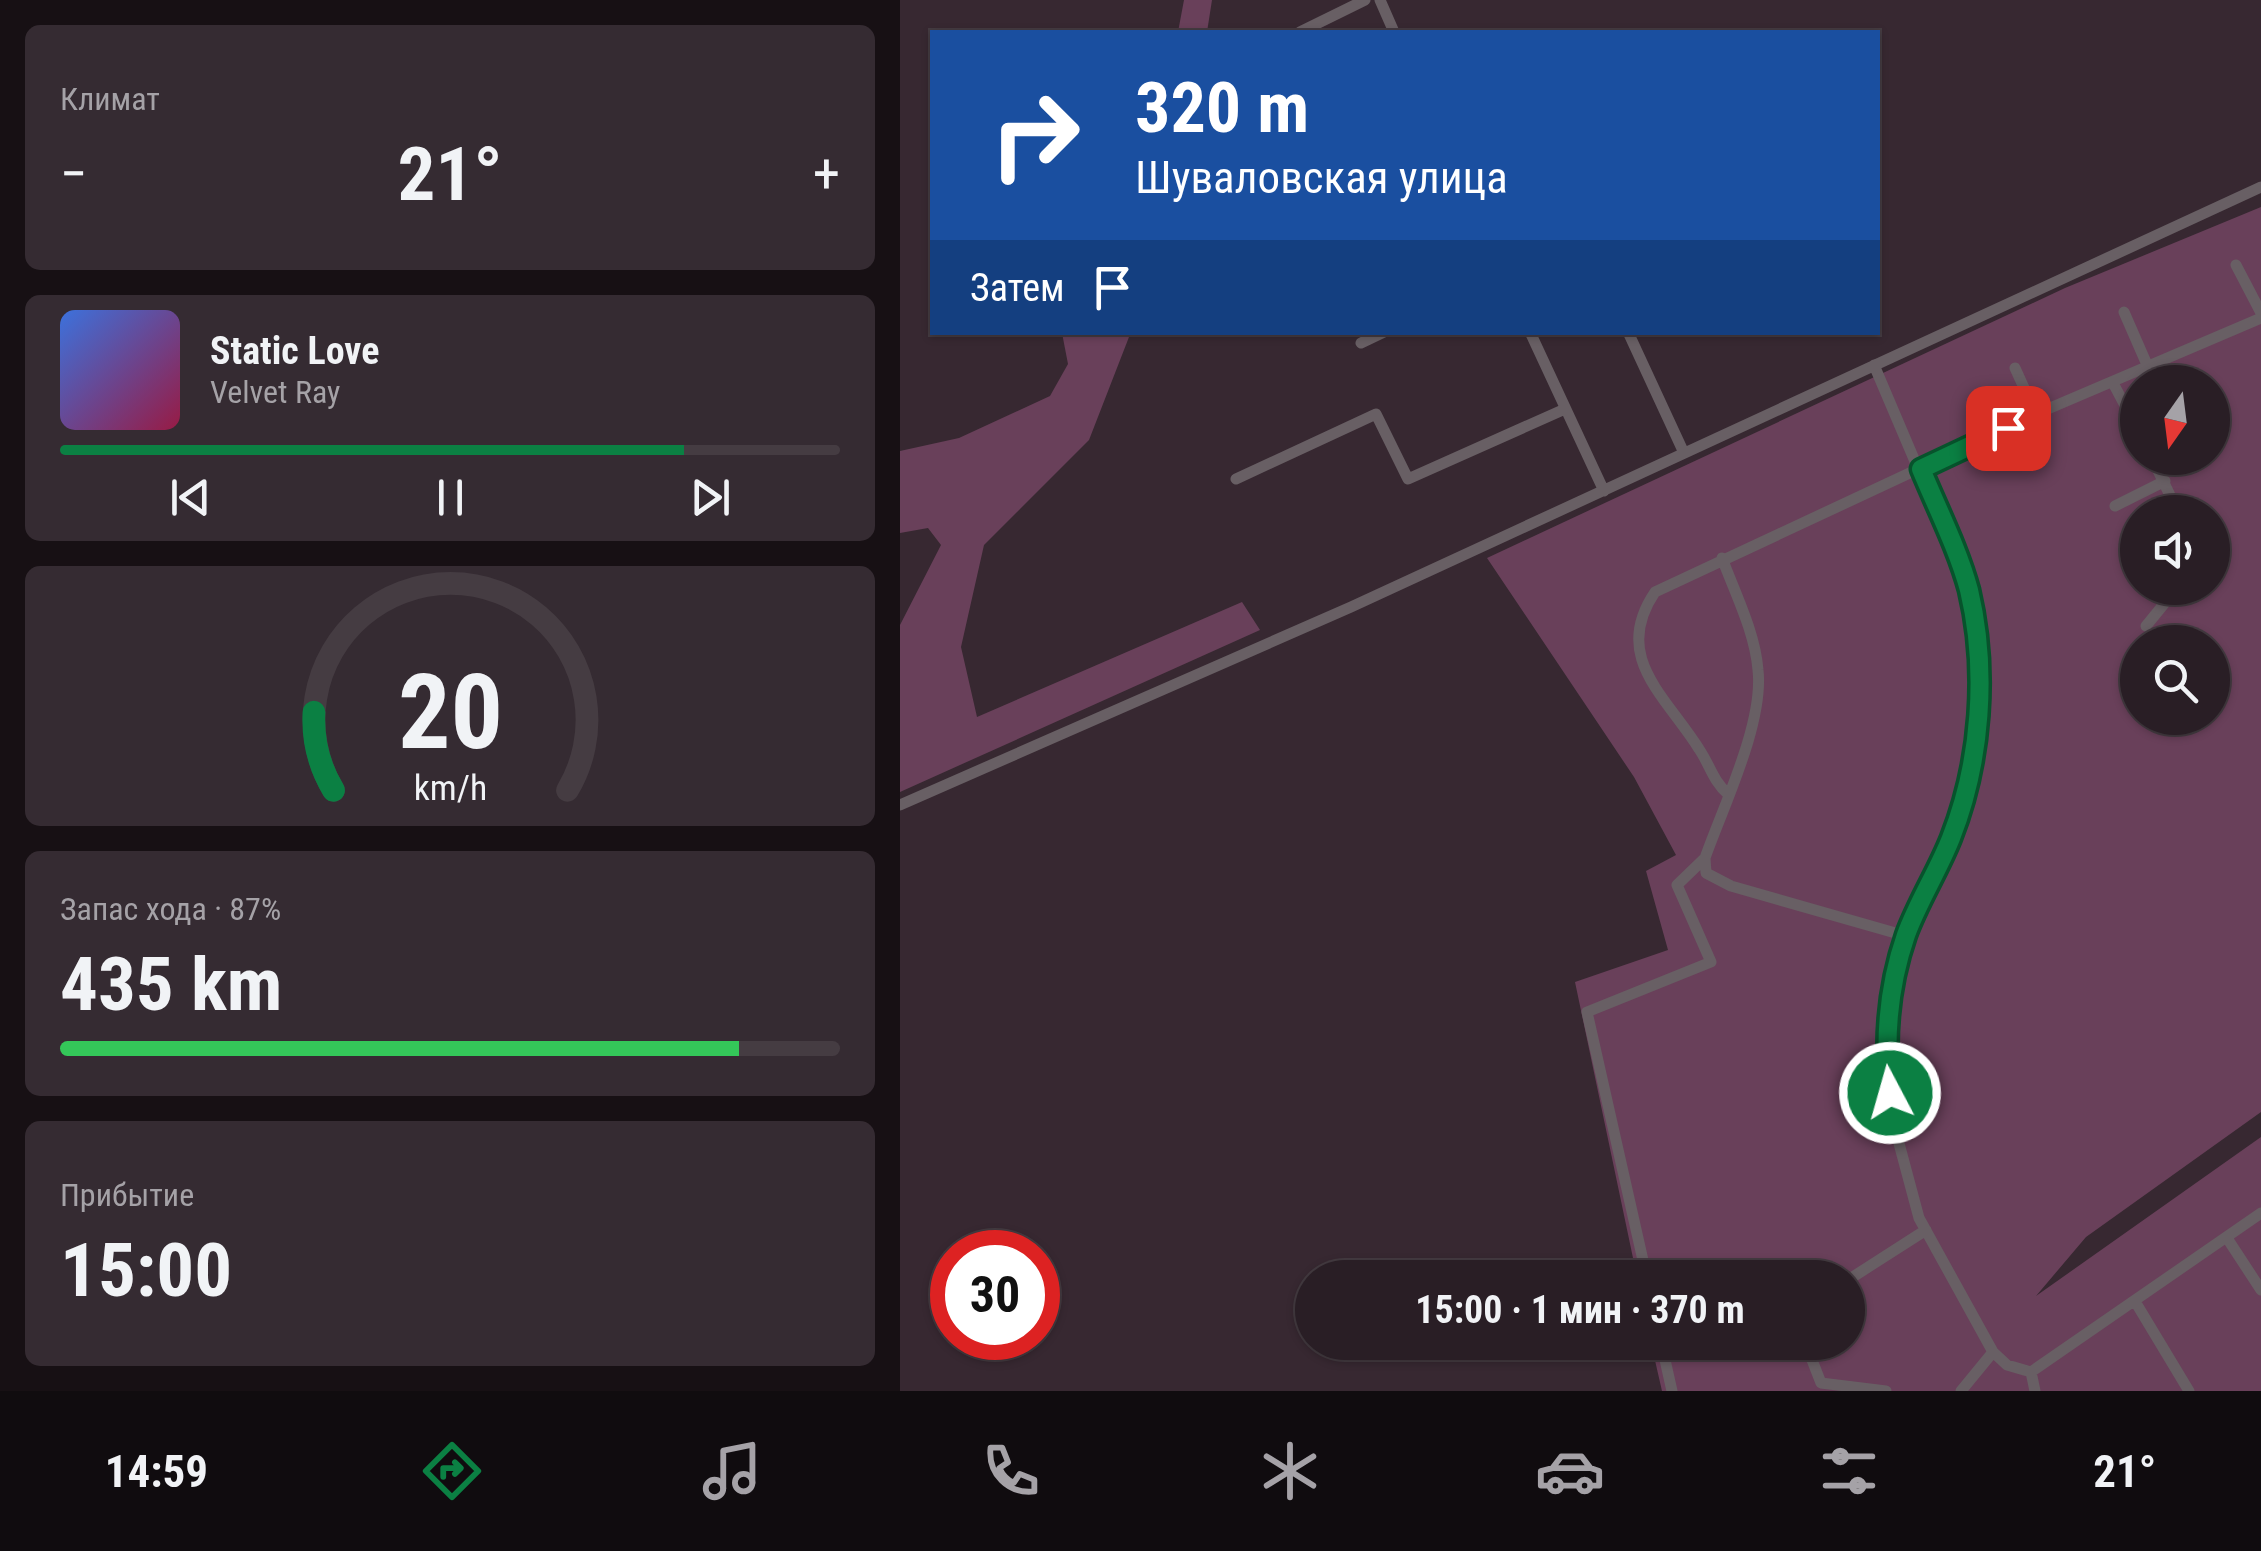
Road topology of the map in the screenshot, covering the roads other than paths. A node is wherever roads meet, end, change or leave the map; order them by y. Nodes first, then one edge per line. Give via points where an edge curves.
1 (1365, 0) edge
2 (1380, 0) edge
3 (1304, 30) edge
4 (1393, 30) edge
5 (2261, 187) edge
6 (2236, 266) dead end
7 (2124, 312) dead end
8 (2261, 316) edge
9 (1378, 335) edge
10 (1531, 335) edge
11 (1629, 335) edge
12 (1361, 343) dead end
13 (1874, 365) junction
14 (2148, 365) edge
15 (2150, 365) edge
16 (2015, 368) dead end
17 (2120, 378) edge
18 (2112, 382) junction
19 (2120, 397) edge
20 (1565, 408) junction
21 (2036, 414) junction
22 (1684, 453) junction
23 (1921, 469) junction
24 (2161, 475) edge
25 (1236, 479) dead end
26 (2164, 481) junction
27 (1604, 490) junction
28 (2170, 495) edge
29 (2114, 506) dead end
30 (1722, 558) junction
31 (2163, 605) edge
32 (2147, 625) edge
33 (1728, 794) junction
34 (900, 805) edge
35 (1705, 858) junction
36 (1906, 936) junction
37 (2261, 1213) edge
38 (1926, 1230) junction
39 (2227, 1238) junction
40 (1643, 1260) edge
41 (1865, 1269) edge
42 (2261, 1290) edge
43 (2136, 1303) junction
44 (1993, 1352) junction
45 (1665, 1360) edge
46 (1812, 1360) edge
47 (2031, 1372) junction
48 (1672, 1391) edge
49 (1886, 1391) edge
50 (1962, 1391) edge
51 (2036, 1391) edge
52 (2189, 1391) edge

1 - 3 street
2 - 4 street
5 - 13 street
6 - 8 street
7 - 14 street
8 - 15 street
9 - 12 street
10 - 20 street
11 - 22 street
13 - 22 street
13 - 23 street
16 - 21 street
17 - 18 street
18 - 19 street
18 - 21 street
20 - 25 street via 1408,478 1376,414
20 - 27 street
21 - 23 street
22 - 27 street
23 - 30 street
23 - 36 street via 1968,586 1978,721 1974,766 1952,837
24 - 26 street
26 - 28 street
26 - 29 street
27 - 34 street
30 - 33 street via 1754,646 1759,684
30 - 33 street via 1655,592 1636,639 1654,685
31 - 32 street
33 - 35 street
35 - 36 street via 1706,873 1730,886
35 - 40 street via 1678,886 1711,962 1587,1012
36 - 38 street via 1884,1036 1893,1121
37 - 39 street
38 - 41 street
38 - 44 street
39 - 42 street
39 - 43 street
43 - 47 street
43 - 52 street
44 - 47 street
44 - 50 street
45 - 48 street
46 - 49 street via 1821,1383
47 - 51 street

